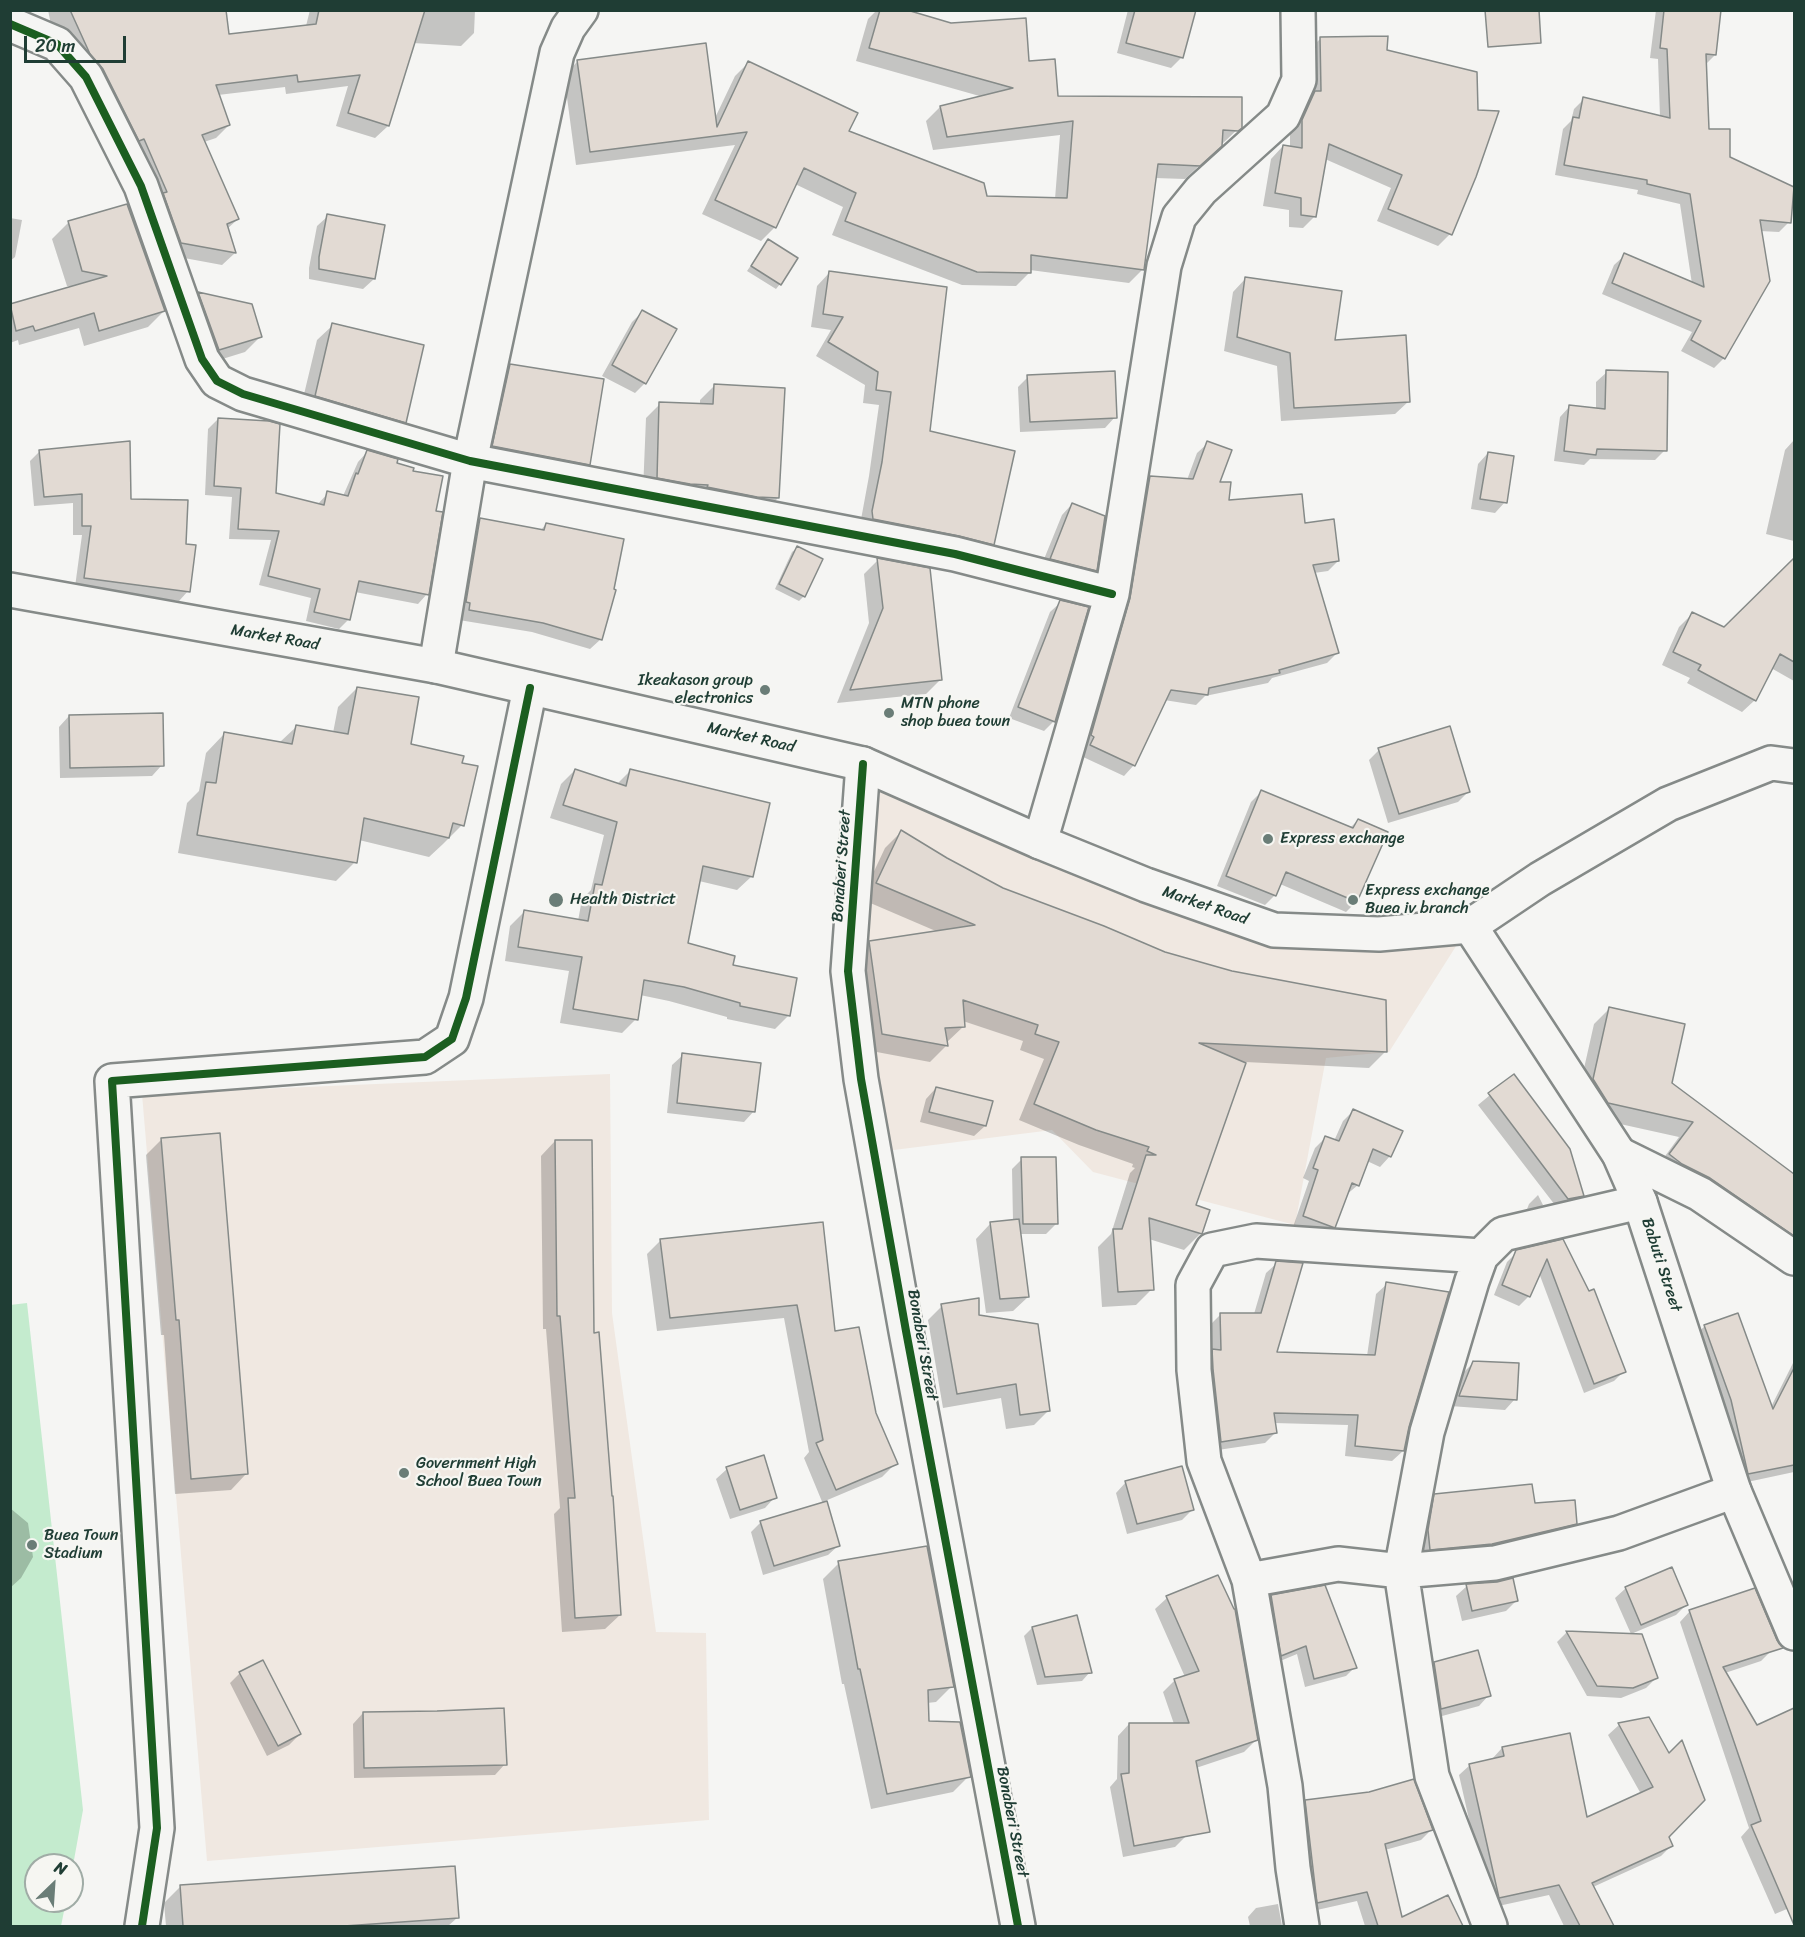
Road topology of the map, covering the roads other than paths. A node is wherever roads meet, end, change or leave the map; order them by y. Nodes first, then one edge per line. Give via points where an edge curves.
1 (581, 10) edge
2 (1298, 10) edge
3 (10, 24) edge
4 (470, 461) junction
5 (10, 590) edge
6 (1112, 594) junction
7 (436, 666) junction
8 (530, 688) junction
9 (863, 764) junction
10 (1794, 766) edge
11 (1040, 842) junction
12 (1470, 926) junction
13 (1619, 1154) junction
14 (1640, 1202) junction
15 (1481, 1257) junction
16 (1794, 1258) edge
17 (1734, 1491) junction
18 (1401, 1571) junction
19 (1249, 1580) junction
20 (1794, 1633) edge
21 (141, 1926) edge
22 (1018, 1926) edge
23 (1302, 1926) edge
24 (1490, 1926) edge

1 - 4 street via 557,52
2 - 6 street via 1299,80 1283,116 1201,190 1179,217 1164,266
3 - 4 street via 57,44 86,77 141,186 202,359 217,381 243,394
4 - 6 street via 955,554
4 - 7 street
5 - 7 street, Market Road
6 - 11 street
7 - 8 street, Market Road
8 - 9 street, Market Road
8 - 21 street via 466,998 452,1039 425,1057 112,1081 157,1828
9 - 11 street, Market Road
9 - 22 street, Bonaberi Street via 848,971 861,1079
10 - 12 street via 1771,763 1668,804 1540,879
11 - 12 street, Market Road via 1274,930 1379,934
12 - 13 street, Babuti Street
13 - 14 street, Babuti Street
13 - 16 street via 1700,1194
14 - 15 street via 1503,1234
14 - 17 street, Babuti Street
15 - 18 street via 1427,1432
15 - 19 street via 1256,1241 1212,1250 1193,1285 1194,1370 1204,1461
17 - 18 street via 1619,1533 1495,1563
17 - 20 street, Babuti Street
18 - 19 street via 1338,1564
18 - 24 street via 1432,1776
19 - 23 street via 1285,1786

